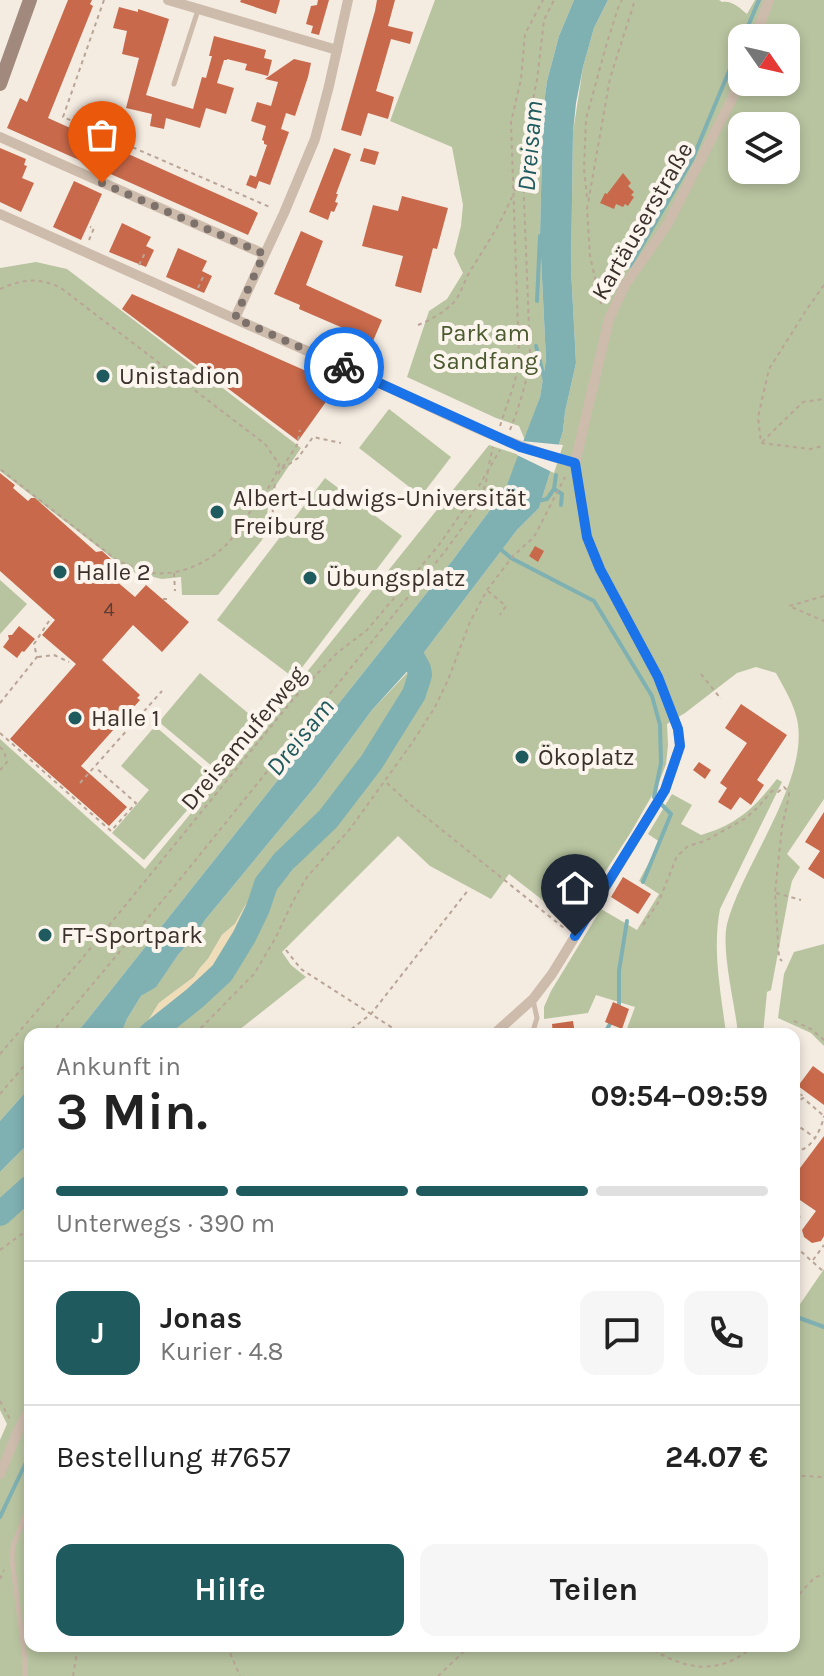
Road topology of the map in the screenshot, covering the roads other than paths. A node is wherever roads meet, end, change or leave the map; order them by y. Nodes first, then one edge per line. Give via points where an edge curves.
1 (30, 0) edge
2 (168, 0) edge
3 (348, 0) edge
4 (769, 0) edge
5 (198, 9) junction
6 (760, 24) edge
7 (337, 50) junction
8 (0, 84) edge
9 (174, 84) dead end
10 (733, 96) edge
11 (0, 137) edge
12 (0, 214) edge
13 (264, 254) junction
14 (235, 318) junction
15 (569, 462) junction
16 (533, 999) junction
17 (501, 1028) edge
18 (534, 1028) edge
19 (24, 1420) edge
20 (0, 1474) edge
21 (24, 1518) edge
22 (24, 1650) edge
23 (24, 1652) edge
24 (25, 1676) edge

1 - 8 main road
2 - 5 street
3 - 7 street
4 - 6 street
5 - 7 street
5 - 9 lane
7 - 13 street via 315,139
10 - 15 street, Kartäuserstraße via 667,225 625,285 609,319
11 - 13 street
12 - 14 street
13 - 14 street
14 - 15 street via 501,439
15 - 16 street, Kartäuserstraße via 587,537 658,677 680,746 665,790
16 - 17 street, Kartäuserstraße
16 - 18 lane
19 - 20 street
21 - 22 lane via 12,1560
23 - 24 lane

